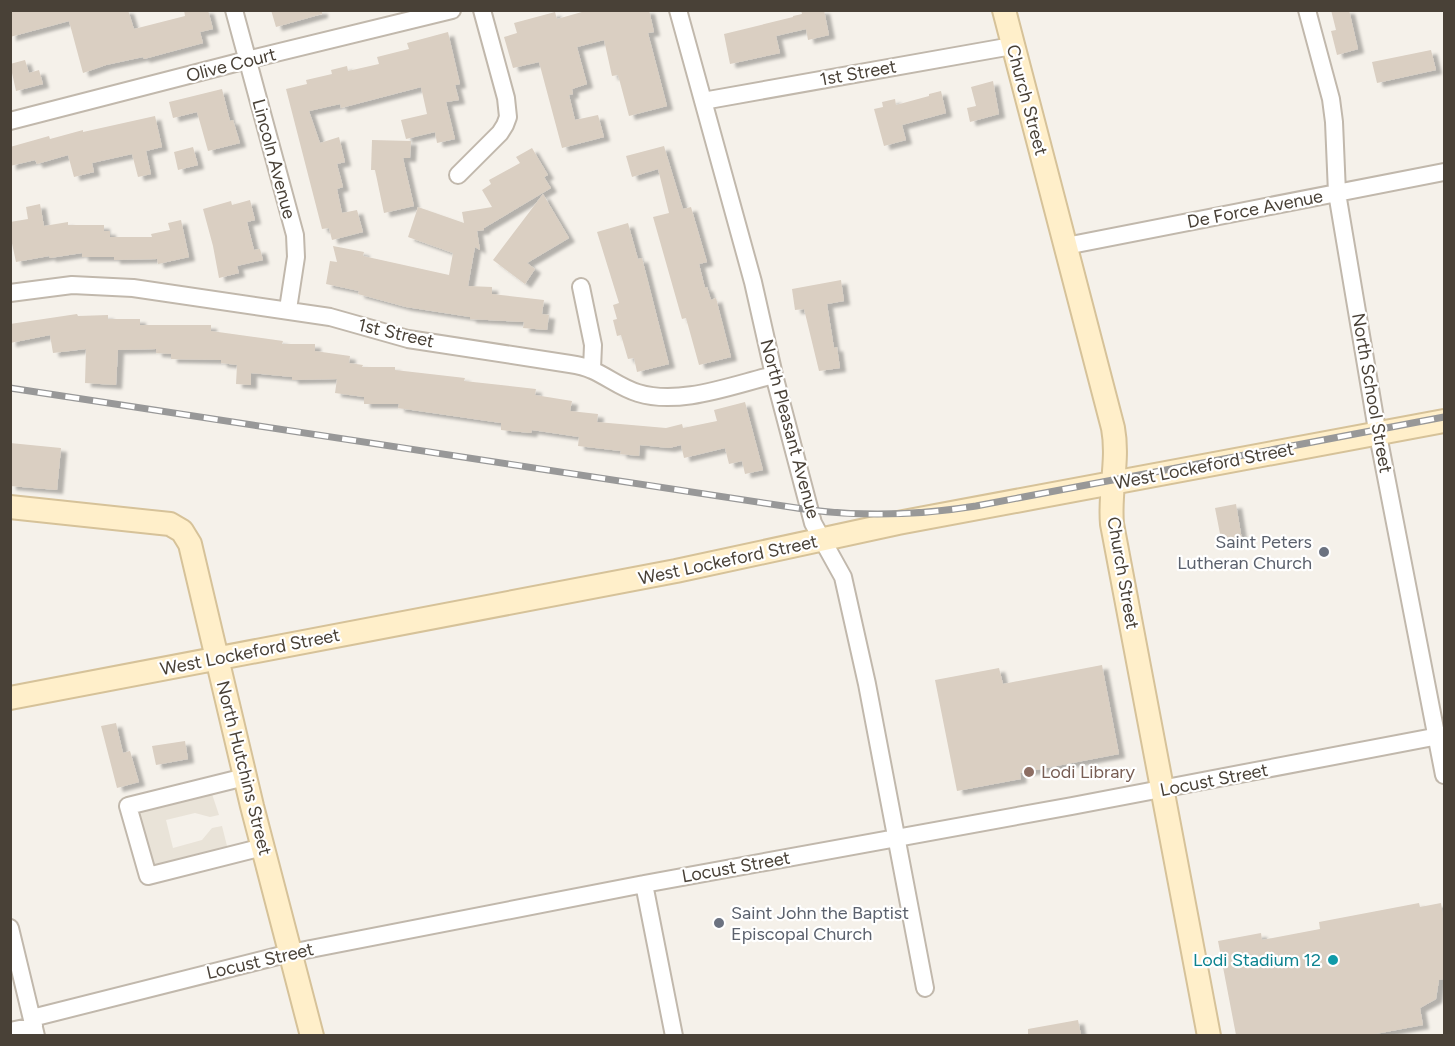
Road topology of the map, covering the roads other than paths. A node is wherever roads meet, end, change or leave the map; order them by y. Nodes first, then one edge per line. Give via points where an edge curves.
1 (234, 10) edge
2 (452, 10) edge
3 (482, 10) edge
4 (678, 10) edge
5 (1004, 10) edge
6 (1307, 10) edge
7 (1012, 46) junction
8 (247, 60) junction
9 (703, 101) junction
10 (10, 121) edge
11 (1444, 172) edge
12 (458, 175) dead end
13 (1337, 193) junction
14 (1066, 246) junction
15 (581, 287) dead end
16 (10, 293) edge
17 (288, 309) junction
18 (592, 369) junction
19 (774, 375) junction
20 (1444, 421) edge
21 (1377, 434) junction
22 (1114, 484) junction
23 (10, 507) edge
24 (823, 540) junction
25 (218, 659) junction
26 (10, 698) edge
27 (1440, 736) edge
28 (1444, 775) edge
29 (245, 777) junction
30 (1163, 789) junction
31 (894, 838) junction
32 (263, 847) junction
33 (644, 884) junction
34 (10, 928) edge
35 (290, 953) junction
36 (925, 988) dead end
37 (34, 1026) edge
38 (10, 1031) edge
39 (312, 1035) edge
40 (674, 1035) edge
41 (1209, 1035) edge

1 - 8 street, Lincoln Avenue
2 - 8 street, Olive Court
3 - 12 street via 508,117 500,132
4 - 9 street, North Pleasant Avenue
5 - 7 street, Church Street
6 - 13 street, North School Street via 1331,99
7 - 9 street, 1st Street
7 - 14 street, Church Street
8 - 10 street, Olive Court
8 - 17 street, Lincoln Avenue via 295,235 296,257
9 - 19 street, North Pleasant Avenue
11 - 13 street, De Force Avenue
13 - 14 street, De Force Avenue
13 - 21 street, North School Street
14 - 22 street, Church Street via 1113,428
15 - 18 street via 593,345
16 - 17 street, 1st Street via 72,285 133,288
17 - 18 street, 1st Street via 408,339
18 - 19 street, 1st Street via 638,393 669,398
19 - 24 street, North Pleasant Avenue via 813,523
20 - 21 street, West Lockeford Street
21 - 22 street, West Lockeford Street
21 - 27 street, North School Street
22 - 24 street, West Lockeford Street
22 - 30 street, Church Street via 1112,524
23 - 25 street, North Hutchins Street via 171,524 182,531 190,544
24 - 25 street, West Lockeford Street via 676,572
24 - 31 street, North Pleasant Avenue via 843,578 867,684
25 - 26 street, West Lockeford Street
25 - 29 street, North Hutchins Street
27 - 28 street, North School Street
27 - 30 street, Locust Street
29 - 32 street, North Hutchins Street
29 - 32 street via 128,806 148,876
30 - 31 street, Locust Street
30 - 41 street, Church Street
31 - 33 street, Locust Street
31 - 36 street, North Pleasant Avenue
32 - 35 street, North Hutchins Street
33 - 35 street, Locust Street
33 - 40 street
34 - 37 street
35 - 37 street, Locust Street
35 - 39 street, North Hutchins Street
37 - 38 street, Locust Street

